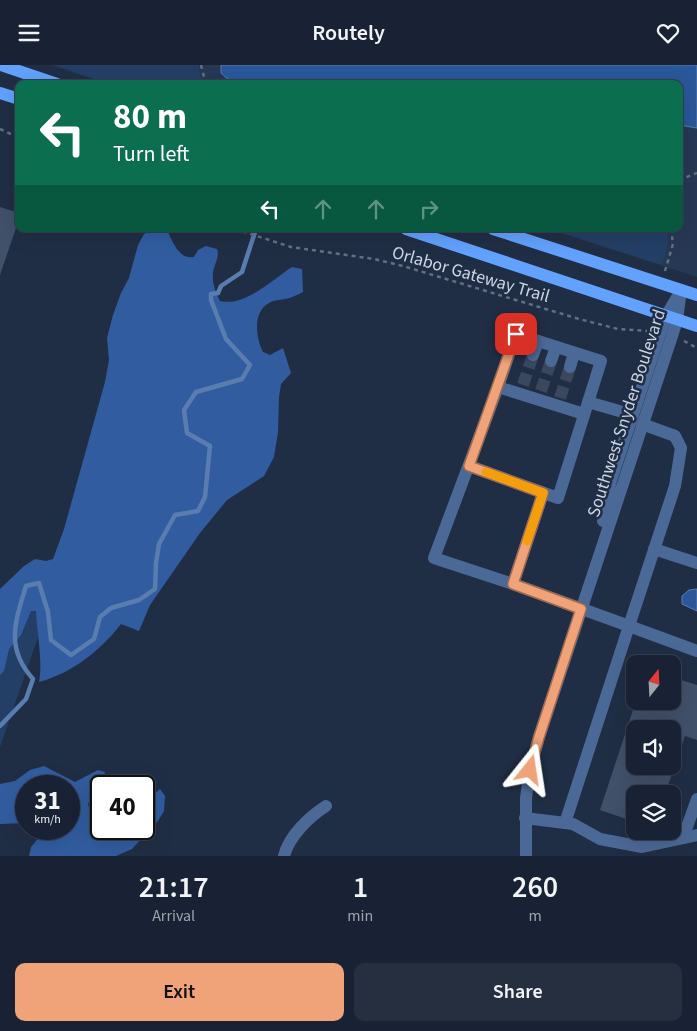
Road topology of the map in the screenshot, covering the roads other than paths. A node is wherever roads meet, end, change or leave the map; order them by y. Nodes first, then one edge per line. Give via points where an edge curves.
1 (1, 65) edge
2 (45, 80) edge
3 (0, 93) edge
4 (15, 98) edge
5 (415, 232) edge
6 (502, 232) edge
7 (681, 290) junction
8 (697, 295) edge
9 (672, 318) junction
10 (697, 326) edge
11 (538, 341) junction
12 (556, 347) junction
13 (574, 353) junction
14 (533, 355) tunnel mouth
15 (552, 361) tunnel mouth
16 (570, 367) tunnel mouth
17 (498, 387) junction
18 (586, 408) junction
19 (637, 420) junction
20 (469, 466) junction
21 (543, 493) junction
22 (654, 549) junction
23 (697, 563) edge
24 (513, 584) junction
25 (581, 609) junction
26 (629, 626) junction
27 (697, 651) edge
28 (697, 799) edge
29 (326, 806) dead end
30 (525, 817) junction
31 (565, 823) junction
32 (697, 835) edge
33 (683, 838) junction
34 (284, 856) edge
35 (526, 856) edge

1 - 2 main road
3 - 4 main road
5 - 9 main road
6 - 7 main road
7 - 8 main road
7 - 9 street, Southwest Snyder Boulevard
9 - 10 main road
9 - 19 street, Southwest Snyder Boulevard
11 - 12 street
11 - 14 street
11 - 17 street via 516,334
12 - 13 street
12 - 15 street
13 - 16 street
13 - 18 street via 601,361
17 - 18 street via 521,389
17 - 20 street
18 - 19 street
18 - 21 street via 558,498
19 - 22 street via 675,436 681,448 675,487
19 - 25 street, Southwest Snyder Boulevard via 611,479 595,567
20 - 21 street
20 - 24 street via 434,558
21 - 24 street
22 - 23 street
22 - 26 street
24 - 25 street
25 - 26 street
25 - 30 street, Southwest Snyder Boulevard via 530,770
26 - 27 street
26 - 31 street
28 - 33 street
29 - 34 street via 312,815
30 - 31 street
30 - 35 street, Southwest Snyder Boulevard
31 - 33 street via 600,839 642,847
32 - 33 street

